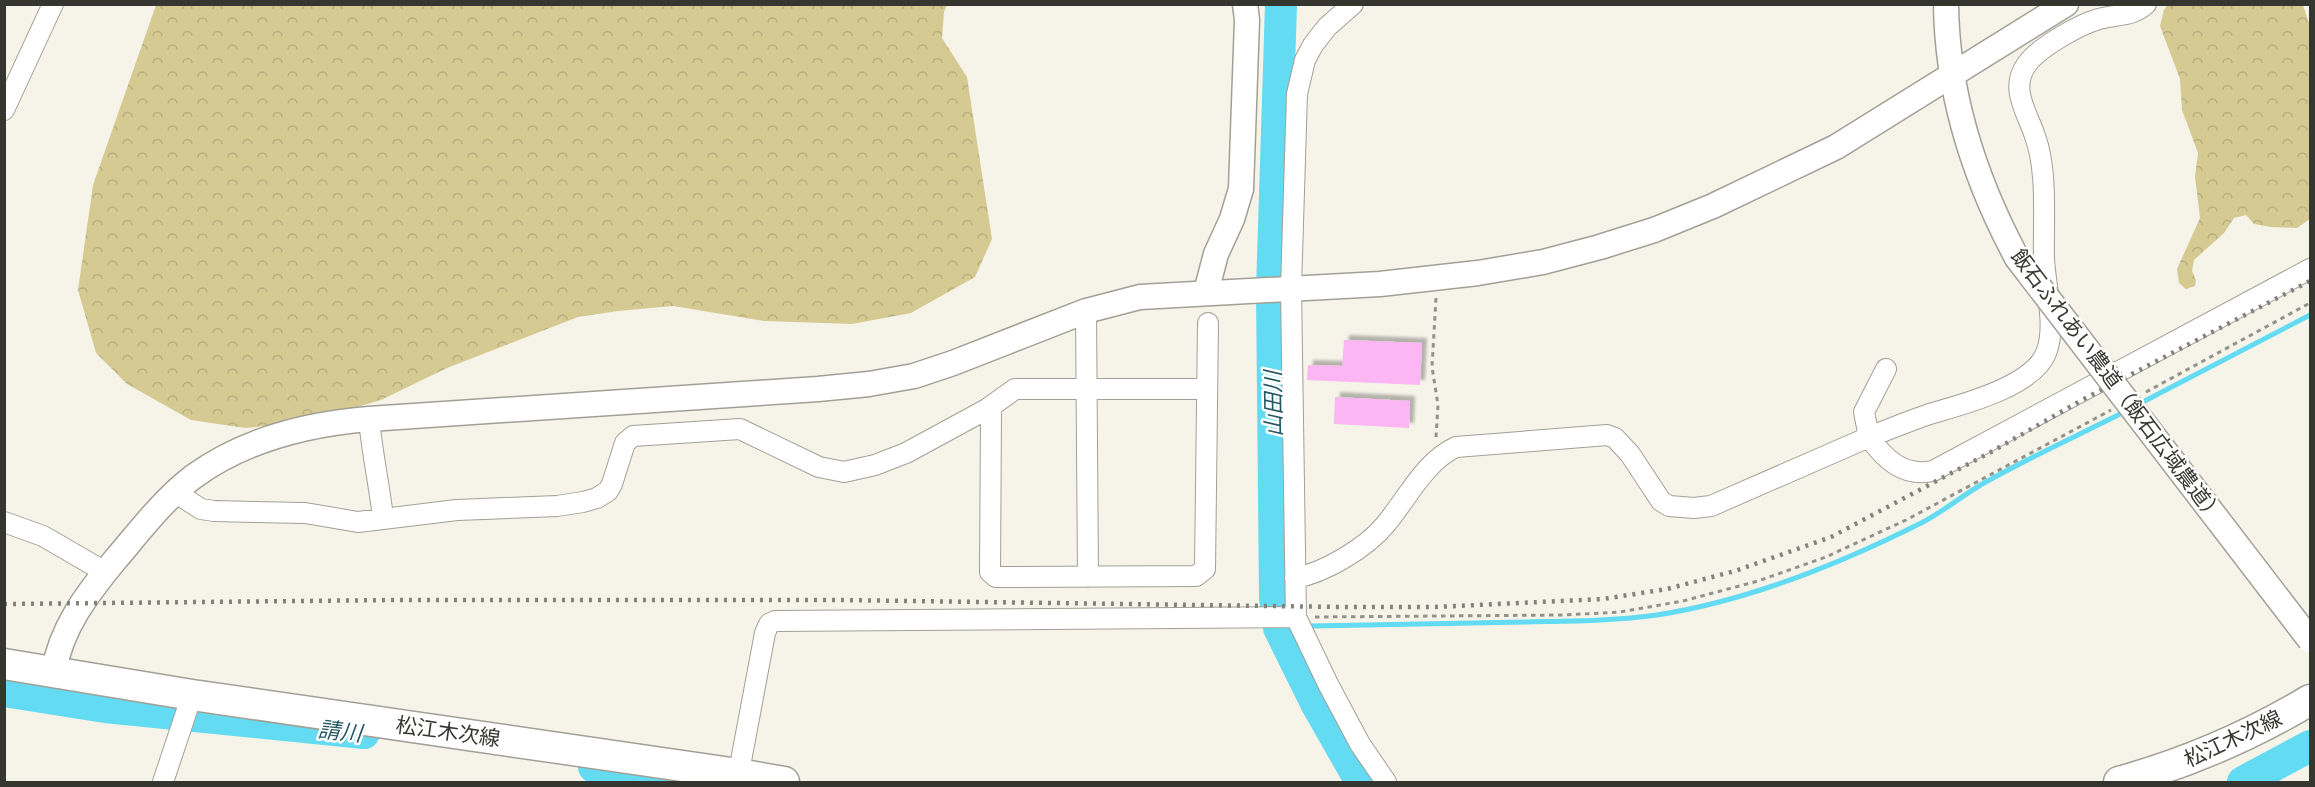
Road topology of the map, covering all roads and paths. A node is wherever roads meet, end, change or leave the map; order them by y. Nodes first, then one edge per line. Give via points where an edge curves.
1 (53, 4) edge
2 (1245, 4) edge
3 (1353, 4) edge
4 (1946, 4) edge
5 (2066, 4) edge
6 (2146, 4) edge
7 (1952, 75) junction
8 (4, 110) edge
9 (2310, 269) edge
10 (1278, 289) junction
11 (1436, 290) dead end
12 (1206, 292) junction
13 (2310, 303) edge
14 (1086, 311) junction
15 (1208, 323) dead end
16 (1886, 369) dead end
17 (1087, 389) junction
18 (1206, 389) junction
19 (2136, 397) dead end
20 (2116, 408) dead end
21 (987, 409) junction
22 (369, 419) junction
23 (1869, 437) junction
24 (1434, 463) junction
25 (176, 493) junction
26 (382, 518) junction
27 (4, 522) edge
28 (105, 572) junction
29 (1088, 577) junction
30 (1294, 578) junction
31 (1283, 617) junction
32 (2310, 640) edge
33 (4, 664) edge
34 (54, 671) junction
35 (2310, 700) edge
36 (191, 702) junction
37 (2166, 776) edge
38 (737, 778) edge
39 (163, 783) edge
40 (784, 783) edge
41 (1386, 783) edge
42 (2119, 783) edge

1 - 8 street
2 - 12 street via 1241,189
3 - 10 street via 1313,45 1299,77 1292,189
4 - 7 street, 飯石ふれあい農道（飯石広域農道）
5 - 7 street
6 - 23 street via 2132,14 2102,18 2075,29 2038,53 2021,74 2020,98 2042,166 2044,267 2050,326 2041,362 1983,399 1931,413
7 - 10 street via 1836,147 1654,230 1543,262 1478,273 1380,284
7 - 32 street, 飯石ふれあい農道（飯石広域農道）, bridge via 1972,161 2017,258
9 - 23 street via 1933,471 1922,473 1899,467 1881,455
10 - 12 street
10 - 30 street
11 - 24 path via 1432,367 1438,405
12 - 14 street via 1140,297
13 - 19 path
14 - 17 street
14 - 22 street via 953,363 914,376 869,384
15 - 18 street
16 - 23 street via 1864,412
17 - 18 street
17 - 21 street via 1015,389
17 - 29 street
18 - 29 street via 1205,569 1196,576
20 - 31 path via 1886,530 1826,557 1694,598 1620,612 1563,615
21 - 26 street via 906,453 858,471 819,466 740,429 633,436 625,443 608,491 597,498 557,506
21 - 29 street via 991,414 990,572 996,578
22 - 25 street via 309,427 251,444 216,462
22 - 26 street
23 - 24 street via 1711,506 1694,508 1669,506 1661,501 1630,454 1607,435 1464,445 1448,450
24 - 30 street via 1368,541 1328,566
25 - 26 street via 201,509 214,511 305,513 358,522
25 - 28 street
27 - 28 street via 43,536
28 - 34 street via 67,628
30 - 31 street
31 - 38 street via 775,621 765,633
31 - 41 street
33 - 34 main road, 松江木次線
34 - 36 main road, 松江木次線
35 - 37 main road, 松江木次線
36 - 38 main road, 松江木次線
36 - 39 street
37 - 42 main road, 松江木次線
38 - 40 main road, 松江木次線

